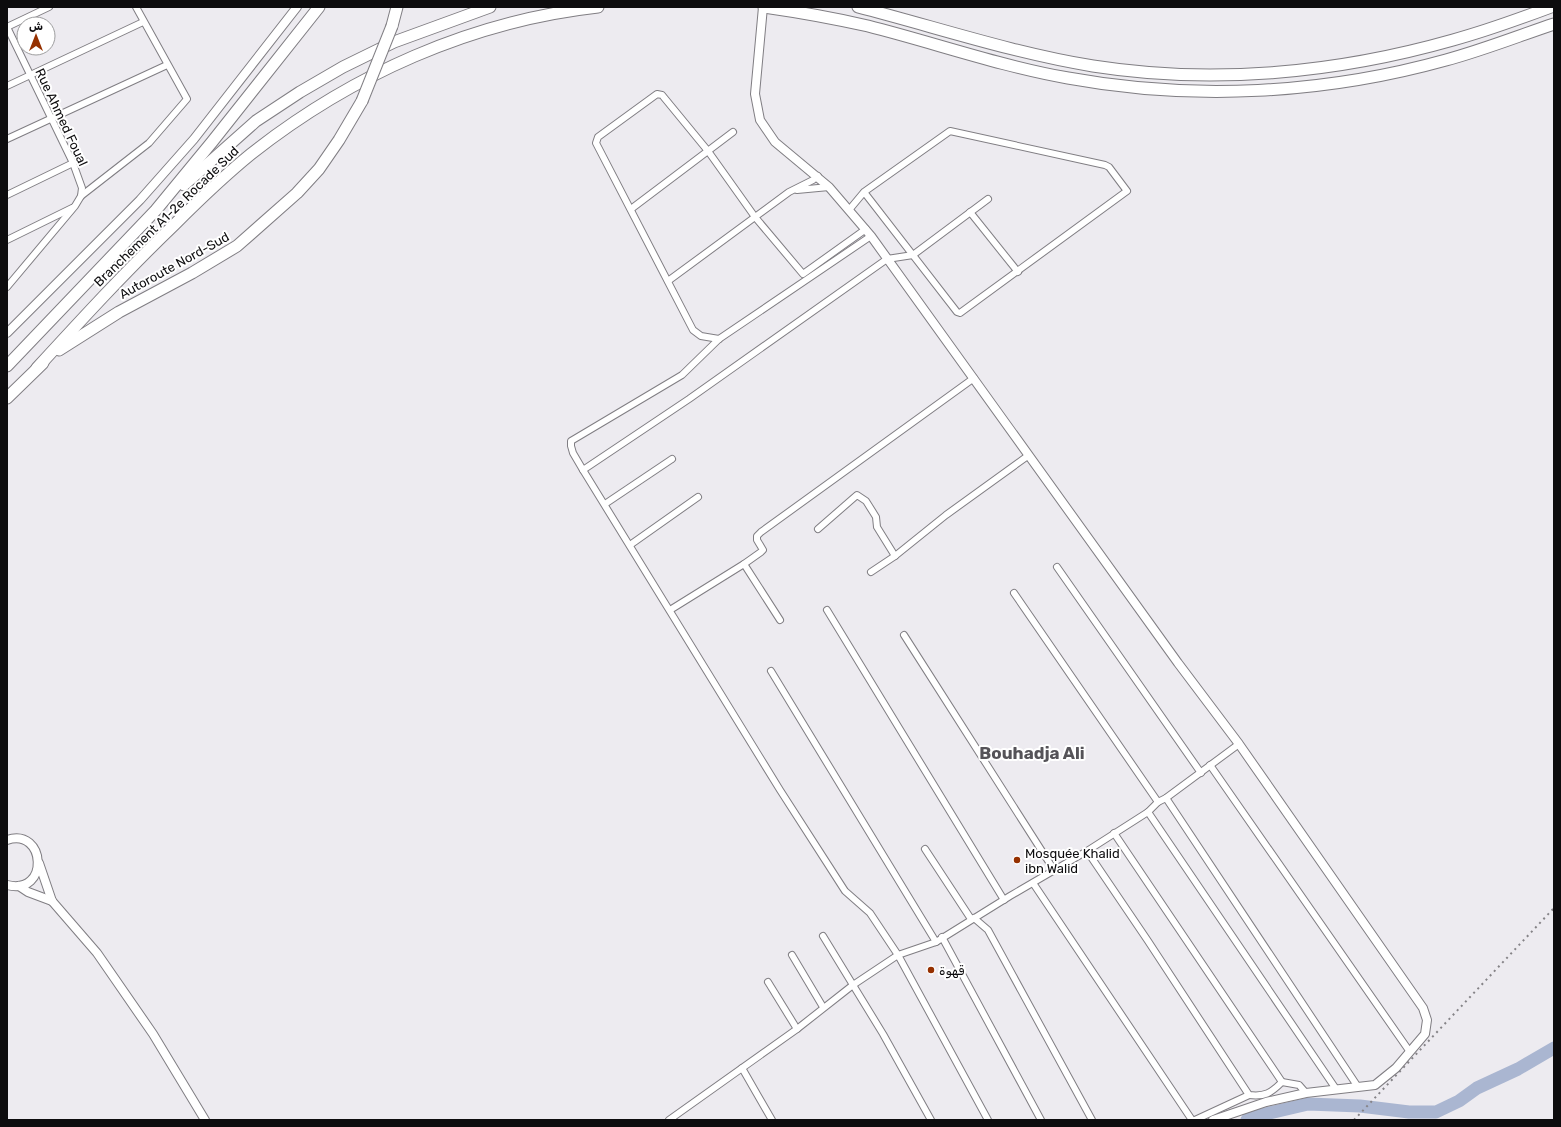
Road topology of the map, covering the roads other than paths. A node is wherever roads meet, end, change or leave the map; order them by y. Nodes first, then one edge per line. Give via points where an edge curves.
1 (49, 7) edge
2 (136, 7) edge
3 (297, 7) edge
4 (319, 7) edge
5 (398, 7) edge
6 (490, 7) edge
7 (598, 7) edge
8 (763, 7) edge
9 (858, 7) edge
10 (1551, 7) edge
11 (143, 22) junction
12 (1554, 24) edge
13 (7, 27) edge
14 (167, 66) junction
15 (30, 75) junction
16 (7, 86) edge
17 (50, 118) junction
18 (733, 132) dead end
19 (7, 140) edge
20 (708, 151) junction
21 (73, 163) junction
22 (818, 176) junction
23 (829, 187) junction
24 (793, 190) junction
25 (864, 192) junction
26 (7, 195) edge
27 (81, 196) junction
28 (988, 199) dead end
29 (75, 206) junction
30 (631, 209) junction
31 (156, 210) junction
32 (849, 210) junction
33 (970, 212) junction
34 (755, 217) junction
35 (868, 233) junction
36 (7, 240) edge
37 (913, 255) junction
38 (887, 259) junction
39 (1018, 272) junction
40 (668, 281) junction
41 (7, 287) edge
42 (7, 333) edge
43 (719, 339) junction
44 (7, 366) edge
45 (36, 368) junction
46 (974, 378) junction
47 (7, 398) edge
48 (1029, 455) junction
49 (672, 458) dead end
50 (583, 470) junction
51 (698, 497) dead end
52 (605, 504) junction
53 (818, 529) dead end
54 (630, 546) junction
55 (895, 556) junction
56 (744, 564) junction
57 (1057, 567) dead end
58 (871, 572) dead end
59 (1014, 594) dead end
60 (670, 610) junction
61 (827, 610) dead end
62 (780, 620) dead end
63 (904, 635) dead end
64 (771, 671) dead end
65 (1240, 744) junction
66 (1210, 766) junction
67 (1200, 773) junction
68 (1166, 798) junction
69 (1158, 802) junction
70 (1148, 812) junction
71 (1114, 833) junction
72 (7, 840) edge
73 (926, 849) dead end
74 (1087, 852) junction
75 (39, 863) junction
76 (1054, 870) junction
77 (1033, 883) junction
78 (7, 885) edge
79 (19, 886) junction
80 (1004, 900) junction
81 (52, 901) junction
82 (973, 919) junction
83 (823, 936) dead end
84 (942, 937) junction
85 (936, 942) junction
86 (792, 955) dead end
87 (898, 955) junction
88 (768, 982) dead end
89 (853, 985) junction
90 (823, 1007) junction
91 (797, 1029) junction
92 (1410, 1052) junction
93 (742, 1068) junction
94 (1282, 1082) junction
95 (1358, 1087) junction
96 (1336, 1089) junction
97 (1306, 1093) junction
98 (1249, 1095) junction
99 (205, 1120) edge
100 (668, 1120) edge
101 (772, 1120) edge
102 (931, 1120) edge
103 (988, 1120) edge
104 (1040, 1120) edge
105 (1092, 1120) edge
106 (1192, 1120) edge
107 (1196, 1120) edge
108 (1213, 1120) edge

1 - 13 street
2 - 11 street
3 - 42 street via 194,139 140,200
4 - 31 highway
5 - 45 highway, Autoroute Nord-Sud, bridge via 362,101 319,169 297,193 237,246 119,312 65,346
6 - 31 highway, Branchement A1-2e Rocade Sud via 394,42 300,92 256,121
7 - 45 highway, Branchement A1-2e Rocade Sud via 533,18 444,44 400,62 316,107 225,176 126,272
8 - 12 highway via 824,16 1027,70 1068,78 1145,88 1232,92 1316,86 1406,70 1447,60
8 - 22 street via 755,94 760,120 775,142
9 - 10 highway via 1001,46 1086,64 1130,71 1226,75 1328,67 1375,59 1454,40
11 - 14 street
11 - 15 street
13 - 15 street, Rue Ahmed Foual
14 - 17 street
14 - 27 street via 187,100 148,143
15 - 16 street
15 - 17 street, Rue Ahmed Foual
17 - 19 street
17 - 21 street, Rue Ahmed Foual
18 - 20 street
20 - 30 street
20 - 30 street via 660,94 598,137 596,143
20 - 34 street
21 - 26 street
21 - 27 street, Rue Ahmed Foual via 82,188
22 - 23 street
22 - 24 street
23 - 24 street
23 - 32 street
24 - 34 street
25 - 32 street
25 - 37 street
25 - 39 street via 950,131 1109,167 1127,191
27 - 29 street
28 - 33 street
29 - 36 street
29 - 41 street
30 - 40 street
31 - 44 highway
32 - 35 street
33 - 37 street
33 - 39 street
34 - 35 street via 803,274
34 - 40 street
35 - 38 street
35 - 43 street
37 - 38 street
37 - 39 street via 960,313
38 - 46 street
38 - 50 street via 689,399
40 - 43 street via 694,330 701,336
43 - 50 street via 682,376 571,441 573,453
45 - 47 highway, Autoroute Nord-Sud
46 - 48 street
46 - 56 street via 761,532 758,540 763,550
48 - 55 street via 946,515
48 - 65 street via 1178,663
49 - 52 street
50 - 52 street
51 - 54 street
52 - 54 street
53 - 55 street via 857,495 866,501 876,517 877,527
54 - 60 street
55 - 58 street
56 - 60 street
56 - 62 street
57 - 67 street
59 - 69 street
60 - 87 street via 845,891 870,913
61 - 80 street
63 - 76 street
64 - 85 street
65 - 66 street
65 - 92 street via 1423,1008 1427,1020 1425,1034
66 - 67 street
66 - 92 street
67 - 68 street
68 - 69 street
68 - 95 street
69 - 70 street
70 - 71 street
70 - 96 street
71 - 74 street
71 - 94 street
72 - 75 street via 18,839 31,845
73 - 82 street
74 - 76 street
74 - 98 street
75 - 79 street via 33,878
75 - 81 street
76 - 77 street
77 - 80 street
77 - 106 street
78 - 79 street
79 - 81 street
80 - 82 street
81 - 99 street via 97,953 153,1034
82 - 84 street
82 - 105 street via 988,930
83 - 89 street
84 - 85 street
84 - 104 street
85 - 87 street
86 - 90 street
87 - 89 street
87 - 103 street
88 - 91 street
89 - 90 street
89 - 102 street
90 - 91 street
91 - 93 street
92 - 95 street via 1396,1068 1375,1085
93 - 100 street
93 - 101 street
94 - 97 street via 1299,1085
94 - 98 street via 1271,1093
95 - 96 street
96 - 97 street
97 - 108 street via 1266,1102
98 - 107 street

